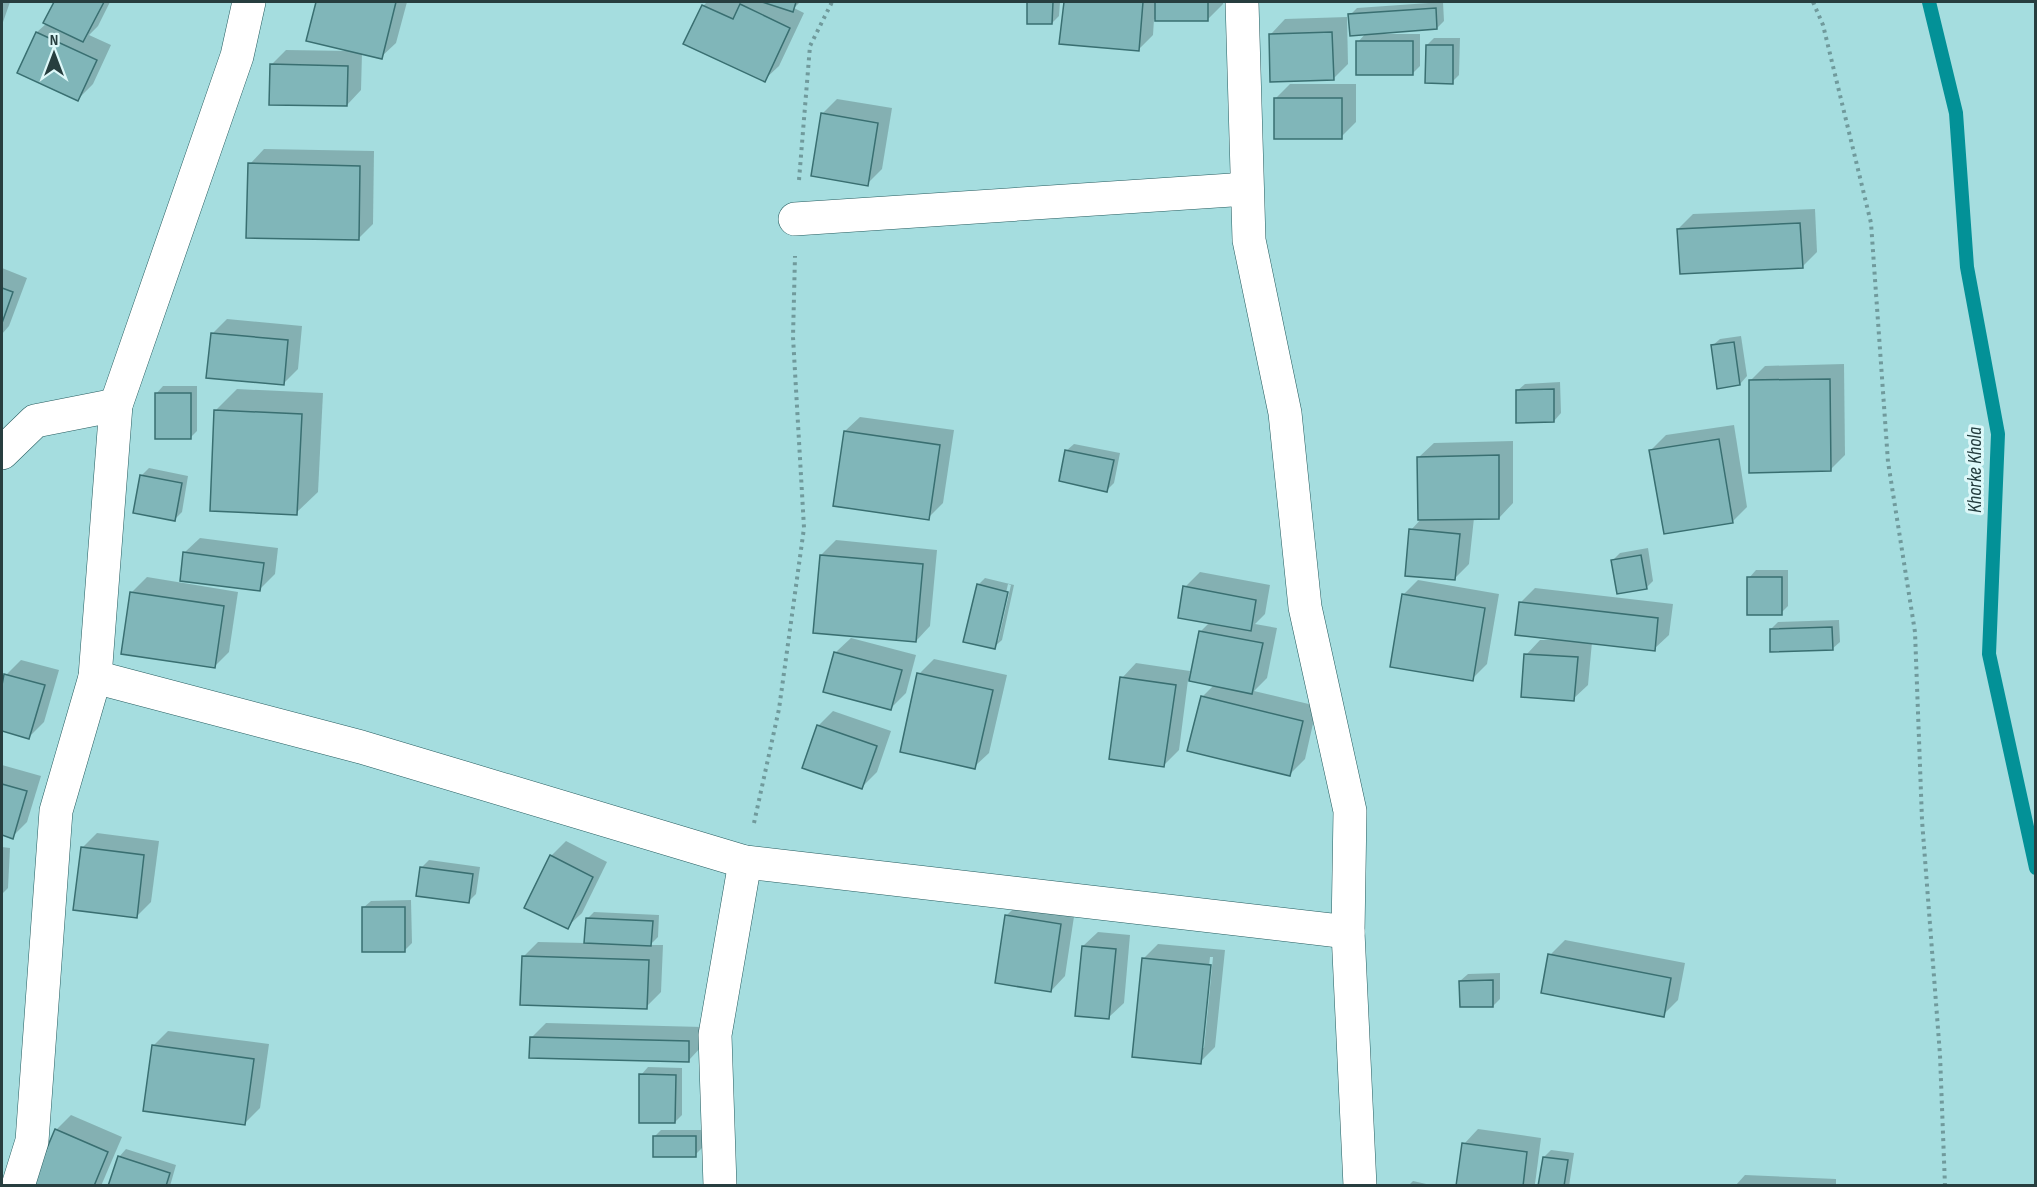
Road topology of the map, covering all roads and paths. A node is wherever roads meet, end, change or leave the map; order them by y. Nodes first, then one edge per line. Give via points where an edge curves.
1 (249, 2) edge
2 (832, 2) edge
3 (1242, 2) edge
4 (1813, 2) edge
5 (1247, 189) junction
6 (795, 219) junction
7 (116, 405) junction
8 (2, 453) edge
9 (95, 677) junction
10 (746, 862) junction
11 (1348, 932) junction
12 (18, 1185) edge
13 (720, 1185) edge
14 (1360, 1185) edge
15 (1945, 1185) edge

1 - 7 street via 237,56
2 - 6 path via 810,46
3 - 5 street
4 - 15 path via 1823,25 1871,223 1888,462 1915,632 1922,820 1940,1055
5 - 6 street
5 - 11 street via 1249,240 1285,413 1305,607 1350,811
6 - 10 path via 793,337 804,528 779,709
7 - 8 street via 35,421
7 - 9 street
9 - 10 street via 361,747
9 - 12 street via 56,811 32,1141
10 - 11 street
10 - 13 street via 715,1035
11 - 14 street

